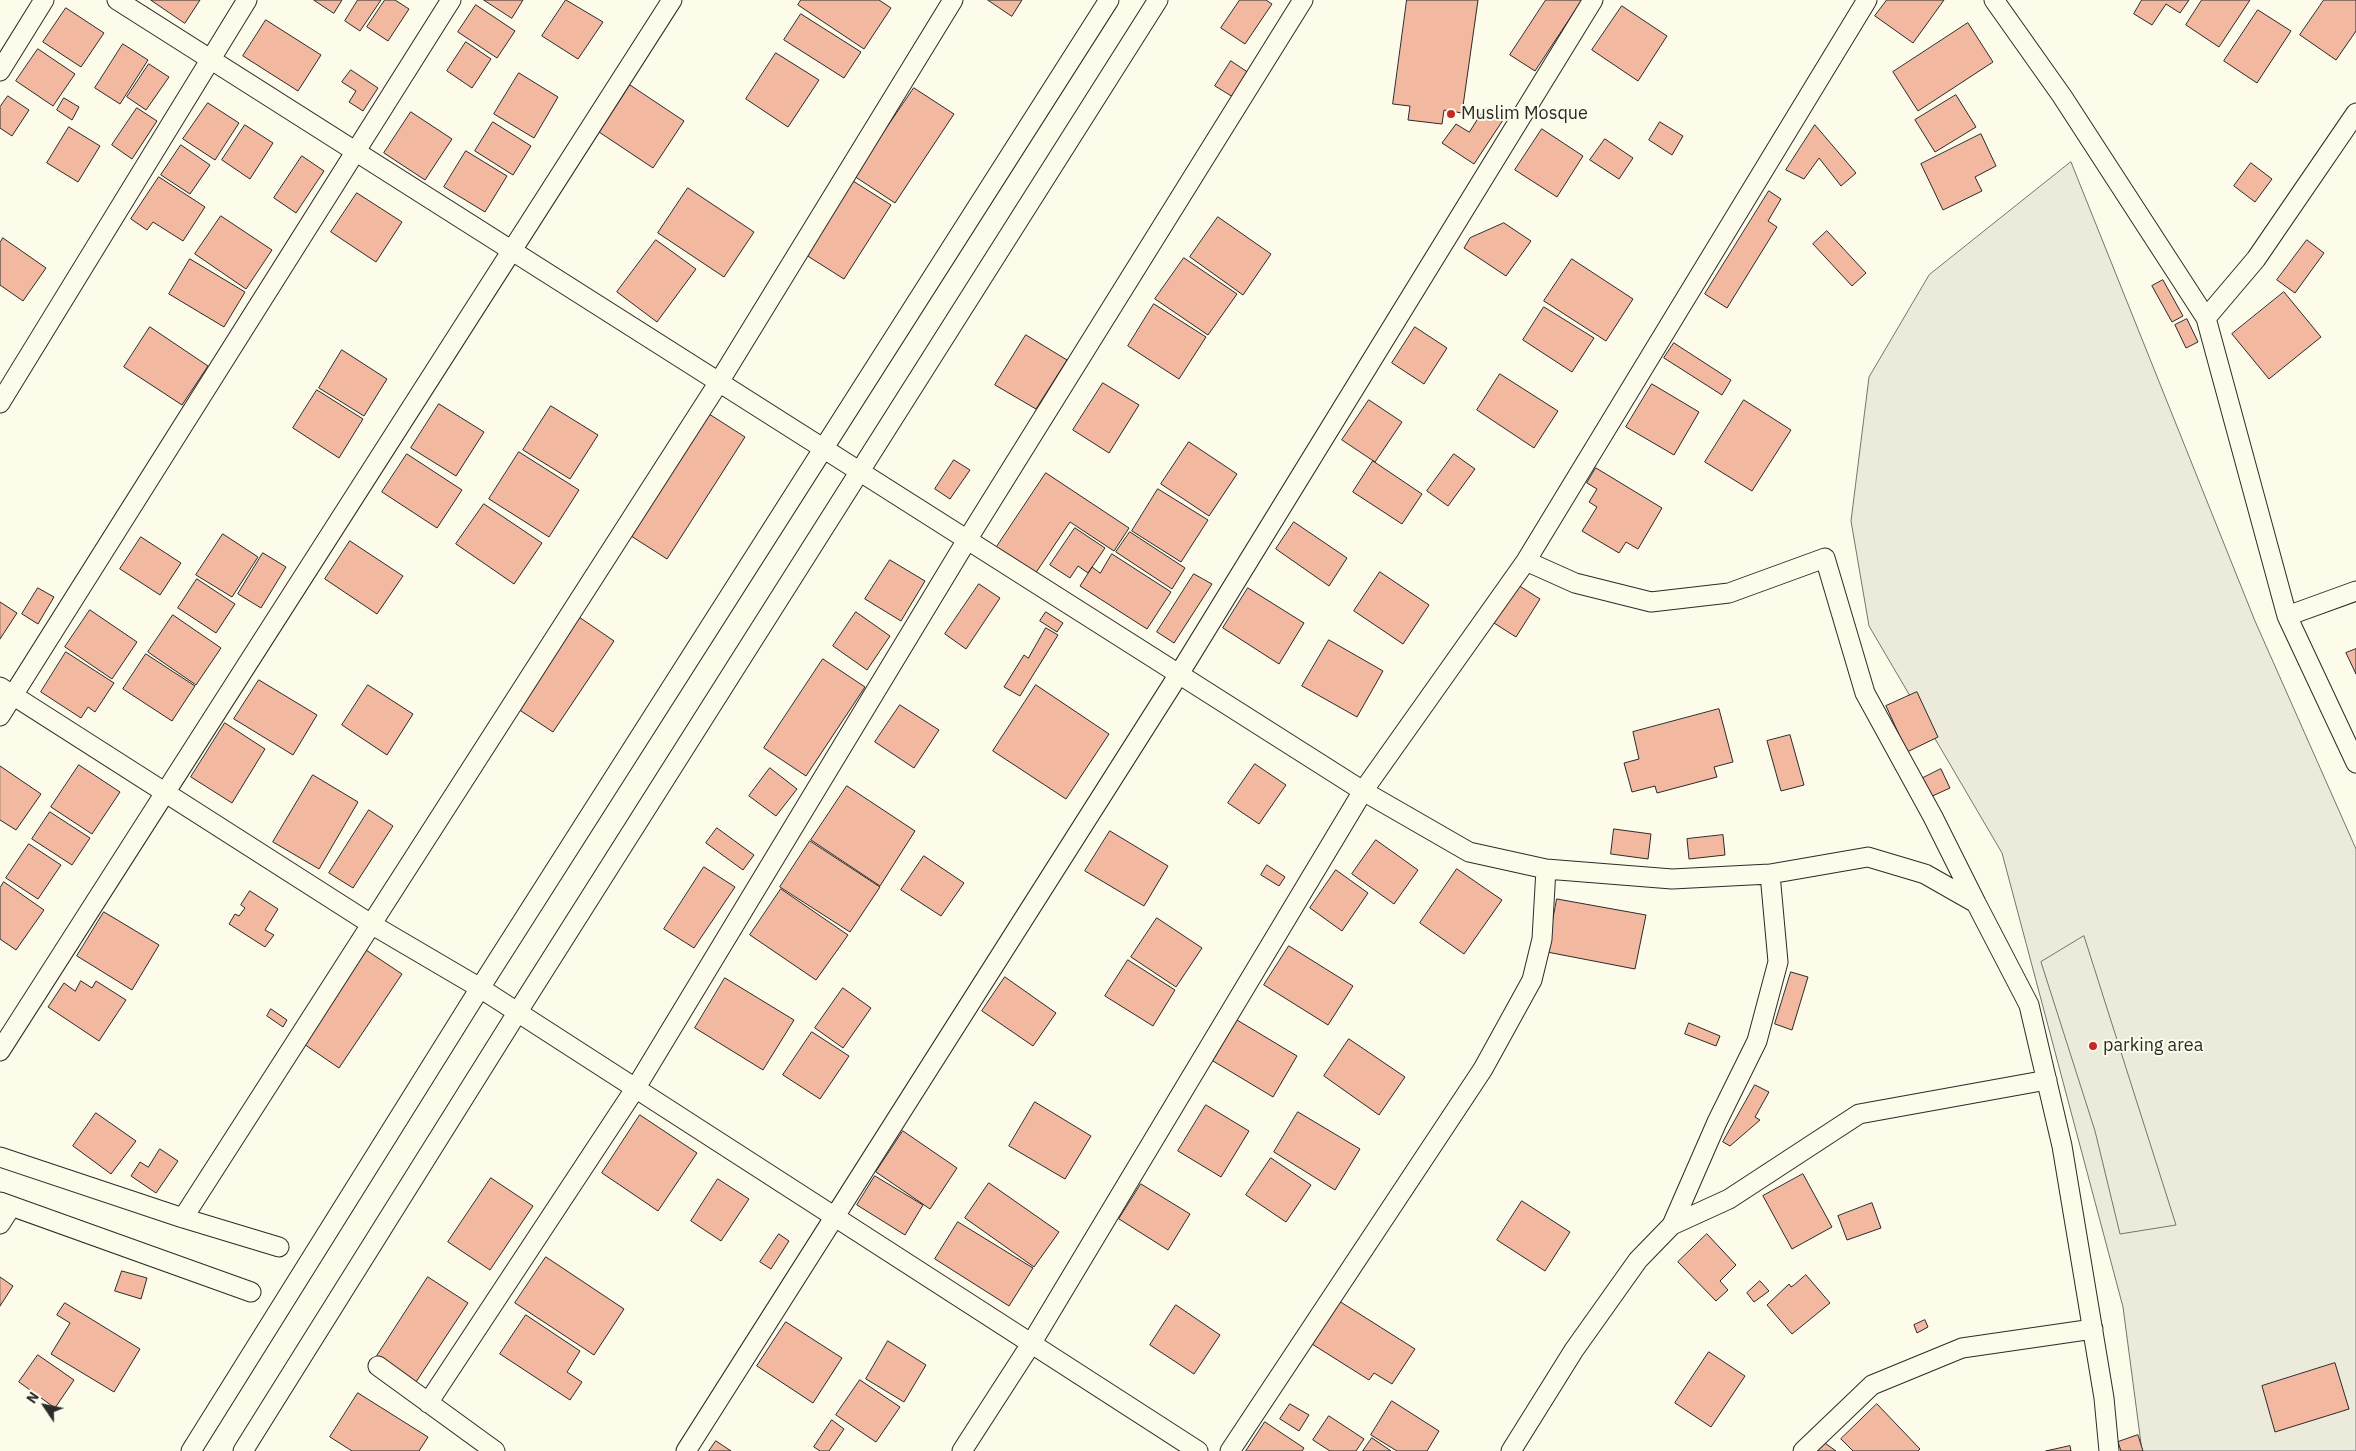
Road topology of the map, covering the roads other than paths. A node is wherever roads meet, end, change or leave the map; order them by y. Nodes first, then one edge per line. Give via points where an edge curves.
1 (44, 0) edge
2 (117, 0) edge
3 (247, 0) edge
4 (451, 0) edge
5 (672, 0) edge
6 (953, 0) edge
7 (1108, 0) edge
8 (1158, 0) edge
9 (1303, 0) edge
10 (1593, 0) edge
11 (1867, 0) edge
12 (1994, 0) edge
13 (210, 59) junction
14 (0, 71) edge
15 (2356, 112) edge
16 (355, 151) junction
17 (512, 251) junction
18 (2206, 318) junction
19 (718, 382) junction
20 (0, 403) edge
21 (823, 448) junction
22 (861, 472) junction
23 (967, 540) junction
24 (1526, 561) junction
25 (2356, 591) edge
26 (2287, 616) junction
27 (1179, 674) junction
28 (6, 691) edge
29 (0, 716) edge
30 (2356, 763) edge
31 (1363, 791) junction
32 (165, 793) junction
33 (1546, 869) junction
34 (1770, 874) junction
35 (1976, 903) junction
36 (371, 924) junction
37 (480, 988) junction
38 (517, 1013) junction
39 (0, 1051) edge
40 (2047, 1080) junction
41 (635, 1089) junction
42 (0, 1157) edge
43 (5, 1205) edge
44 (183, 1218) junction
45 (835, 1218) junction
46 (0, 1224) edge
47 (1672, 1226) junction
48 (279, 1247) dead end
49 (250, 1292) dead end
50 (2093, 1329) junction
51 (1031, 1344) junction
52 (378, 1366) dead end
53 (428, 1403) junction
54 (191, 1451) edge
55 (243, 1451) edge
56 (495, 1451) edge
57 (686, 1451) edge
58 (962, 1451) edge
59 (1198, 1451) edge
60 (1230, 1451) edge
61 (1511, 1451) edge
62 (1803, 1451) edge
63 (2109, 1451) edge

1 - 14 street
2 - 13 street
3 - 13 street
4 - 16 street
5 - 17 street
6 - 19 street
7 - 21 street
8 - 22 street
9 - 23 street
10 - 27 street
11 - 24 street
12 - 18 street via 2062,96
13 - 16 street
13 - 20 street
15 - 18 street via 2256,259
16 - 17 street
16 - 28 street
17 - 19 street
17 - 32 street
18 - 26 street
19 - 21 street
19 - 36 street
21 - 22 street
21 - 37 street
22 - 23 street
22 - 38 street
23 - 27 street
23 - 41 street
24 - 31 street
24 - 35 street via 1575,583 1651,602 1729,593 1825,558 1865,693
25 - 26 street
26 - 30 street
27 - 31 street
27 - 45 street
28 - 29 street
28 - 32 street
31 - 33 street via 1469,852
31 - 51 street
32 - 36 street
32 - 39 street
33 - 34 street via 1672,879
33 - 60 street via 1542,939 1528,988 1484,1069
34 - 35 street via 1868,857 1926,874
34 - 47 street via 1778,962 1757,1041 1717,1122
35 - 40 street via 2029,1005
36 - 37 street
36 - 44 street
37 - 38 street
37 - 54 street
38 - 41 street
38 - 55 street
40 - 47 street via 1859,1114 1729,1199
40 - 50 street via 2062,1146
41 - 45 street
41 - 53 street
42 - 44 street
43 - 46 street
43 - 49 street
44 - 48 street
45 - 51 street
45 - 57 street
47 - 61 street via 1638,1260 1579,1342
50 - 62 street via 1962,1348 1872,1385
50 - 63 street
51 - 58 street
51 - 59 street
52 - 53 street
53 - 56 street

